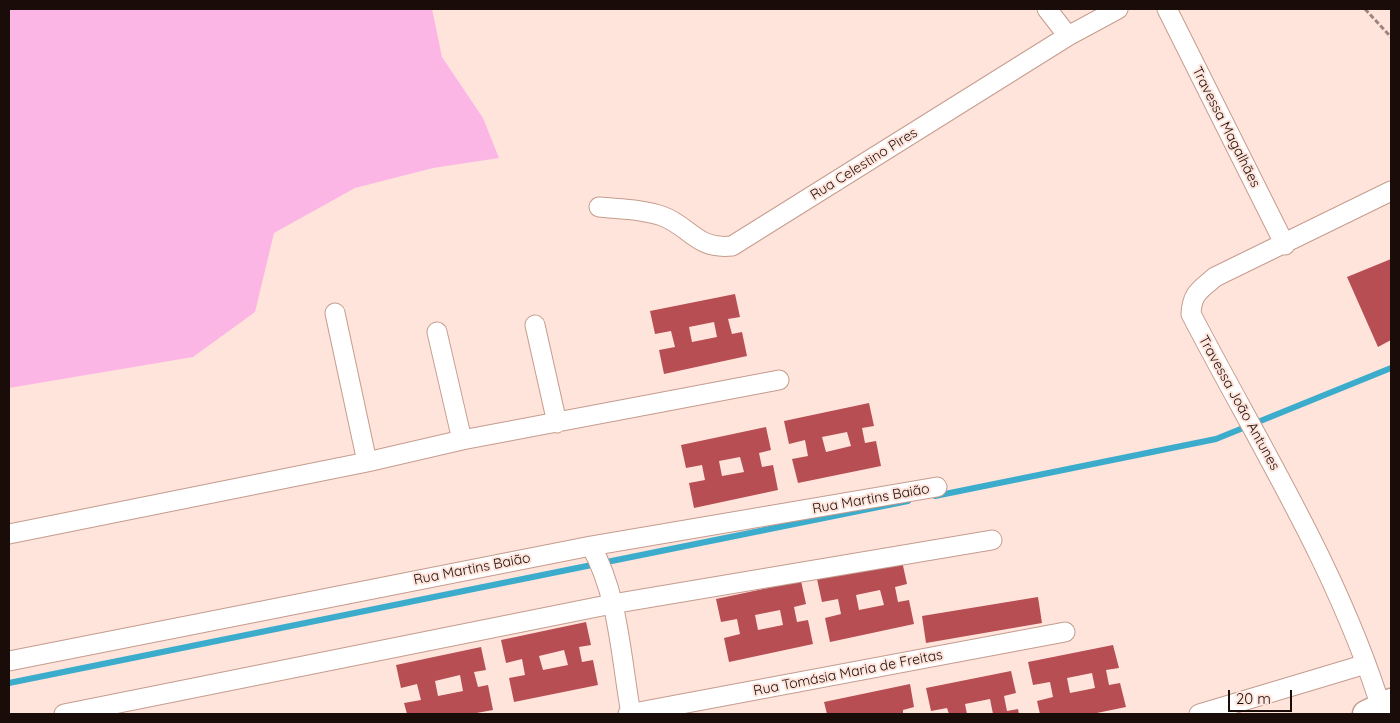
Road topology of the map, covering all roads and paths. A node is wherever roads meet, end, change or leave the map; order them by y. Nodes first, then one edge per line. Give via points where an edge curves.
1 (1047, 9) edge
2 (1118, 9) edge
3 (1167, 9) edge
4 (1365, 9) edge
5 (1068, 36) junction
6 (1391, 37) edge
7 (1391, 191) edge
8 (599, 207) dead end
9 (1285, 245) junction
10 (335, 313) dead end
11 (535, 325) dead end
12 (437, 332) dead end
13 (779, 380) dead end
14 (557, 423) junction
15 (462, 440) junction
16 (367, 462) junction
17 (937, 487) dead end
18 (9, 534) edge
19 (992, 540) dead end
20 (595, 553) junction
21 (611, 598) junction
22 (1065, 632) dead end
23 (9, 661) edge
24 (1366, 664) junction
25 (1380, 710) edge
26 (64, 714) edge
27 (630, 714) edge
28 (1199, 714) edge

1 - 5 street
2 - 5 street, Rua Celestino Pires
3 - 9 street, Travessa Magalhães
4 - 6 path
5 - 8 street, Rua Celestino Pires via 732,246 718,247 702,242 660,215
7 - 9 street, Travessa João Antunes
9 - 24 street, Travessa João Antunes via 1215,277 1197,292 1192,300 1191,314 1308,532
10 - 16 street
11 - 14 street
12 - 15 street
13 - 14 street
14 - 15 street
15 - 16 street
16 - 18 street
17 - 20 street, Rua Martins Baião
19 - 21 street
20 - 21 street, Rua Tomásia Maria de Freitas
20 - 23 street, Rua Martins Baião
21 - 26 street
21 - 27 street, Rua Tomásia Maria de Freitas
22 - 27 street, Rua Tomásia Maria de Freitas
24 - 25 street, Travessa João Antunes
24 - 28 street

